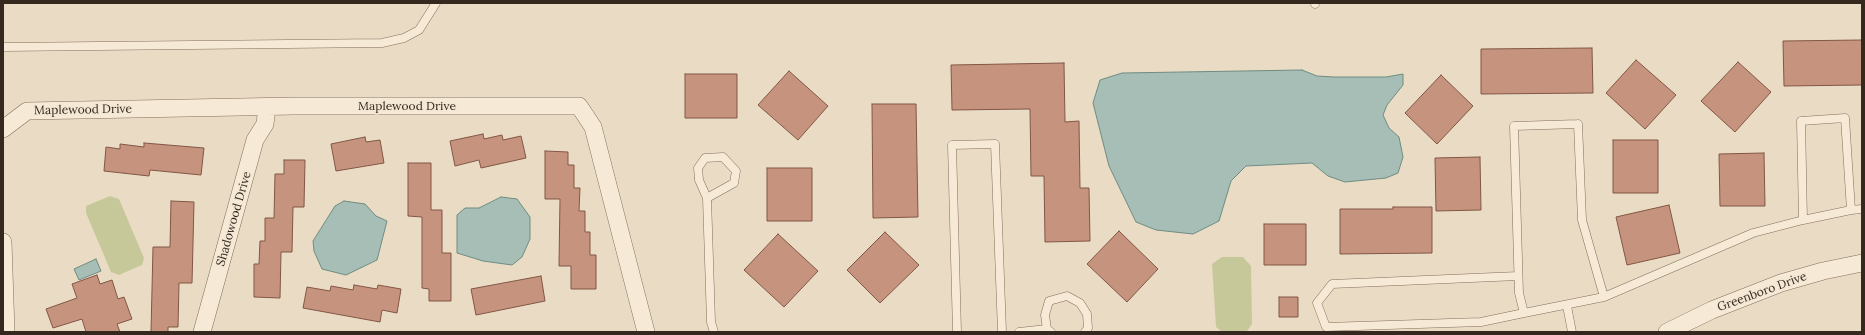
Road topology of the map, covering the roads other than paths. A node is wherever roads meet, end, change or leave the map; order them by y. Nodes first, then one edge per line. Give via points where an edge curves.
1 (436, 3) edge
2 (3, 48) edge
3 (267, 107) junction
4 (3, 128) edge
5 (708, 198) junction
6 (1862, 209) edge
7 (1851, 210) junction
8 (1803, 220) junction
9 (3, 242) edge
10 (1862, 263) edge
11 (1518, 276) junction
12 (1604, 297) junction
13 (1567, 306) junction
14 (1524, 313) junction
15 (1049, 331) edge
16 (6, 332) edge
17 (202, 332) edge
18 (646, 332) edge
19 (714, 332) edge
20 (957, 332) edge
21 (1002, 332) edge
22 (1019, 332) edge
23 (1085, 332) edge
24 (1572, 332) edge
25 (1667, 332) edge

1 - 2 lane via 419,30 404,38 382,43
3 - 4 street, Maplewood Drive via 27,111
3 - 17 street, Shadowood Drive via 265,124 255,140
3 - 18 street, Maplewood Drive via 579,106 594,127
5 - 5 lane via 699,180 698,168 705,158 723,157 736,171 734,182
5 - 19 lane via 711,322
6 - 7 lane
7 - 8 lane
7 - 8 lane via 1845,118 1800,121
8 - 12 lane via 1753,233
9 - 16 street
10 - 25 street, Greenboro Drive via 1780,283 1712,310
11 - 12 lane via 1514,126 1578,124 1582,220
11 - 14 lane
11 - 14 lane via 1332,284 1317,303 1326,326 1481,322
12 - 13 lane
13 - 14 lane
13 - 24 lane
15 - 22 lane
15 - 23 lane via 1045,315 1050,301 1068,296 1080,303 1087,314 1088,328
20 - 21 lane via 952,145 994,144

